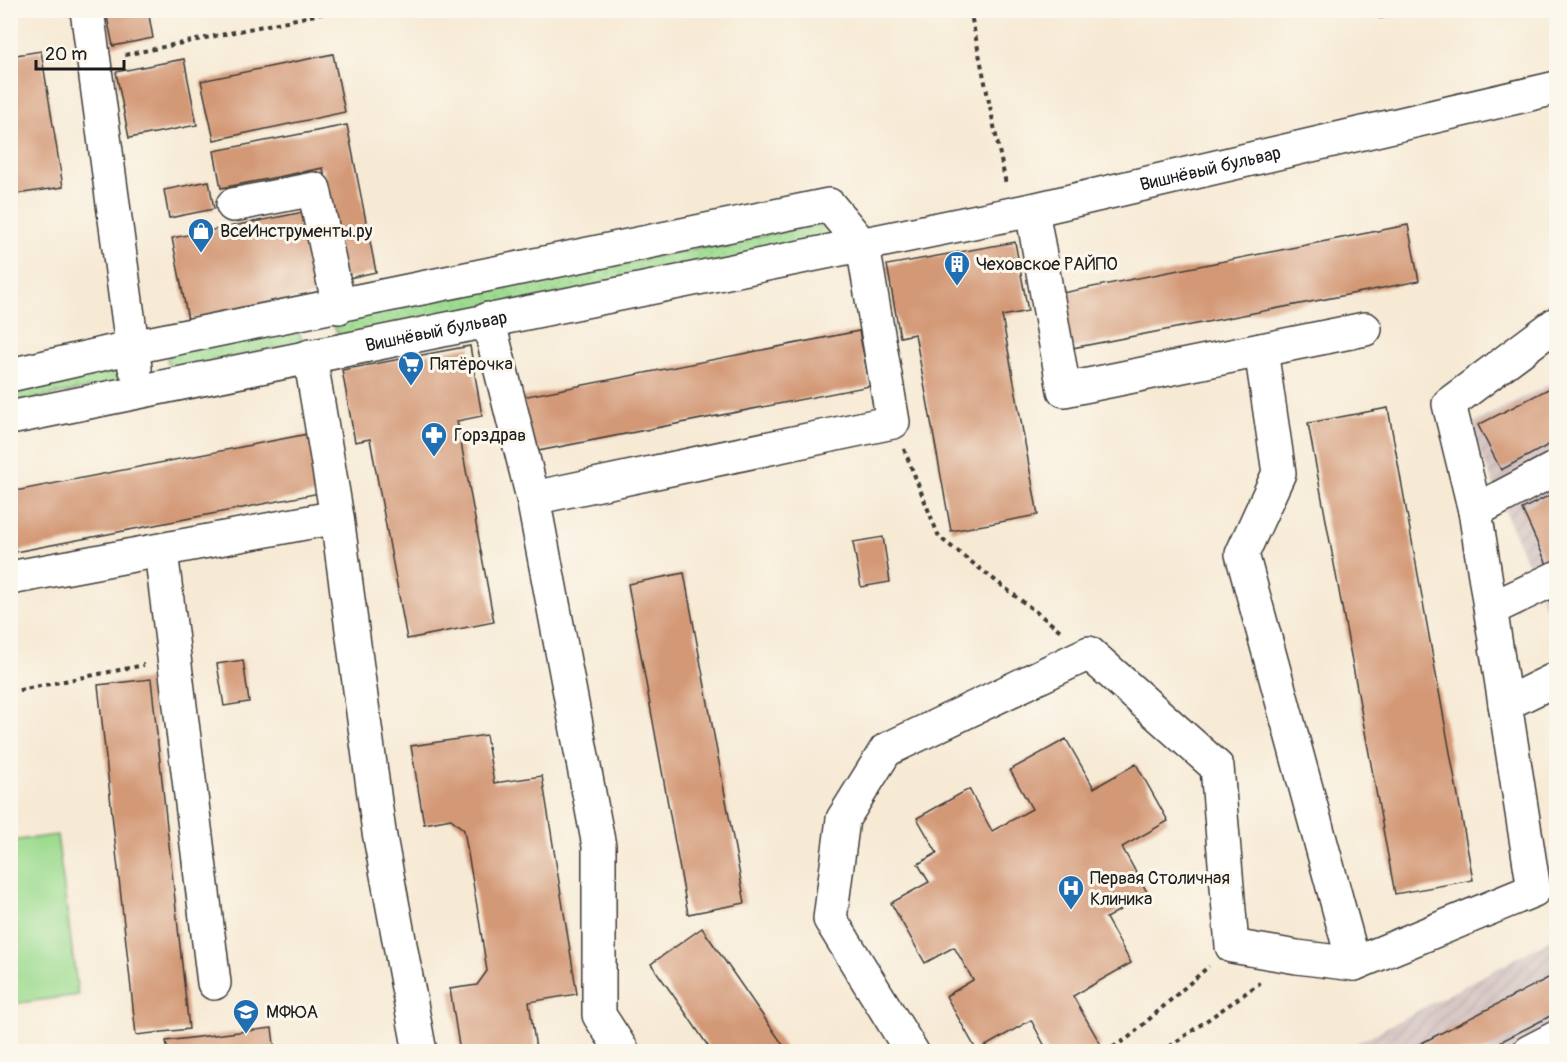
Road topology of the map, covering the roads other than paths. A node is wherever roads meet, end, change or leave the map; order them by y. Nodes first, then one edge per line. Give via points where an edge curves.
1 (87, 10) edge
2 (1557, 88) edge
3 (233, 205) dead end
4 (1022, 212) junction
5 (863, 246) junction
6 (339, 307) junction
7 (488, 319) junction
8 (1557, 324) edge
9 (1365, 329) dead end
10 (133, 347) junction
11 (1261, 350) junction
12 (310, 356) junction
13 (10, 375) edge
14 (138, 391) junction
15 (10, 418) edge
16 (1557, 468) edge
17 (533, 498) junction
18 (1475, 511) junction
19 (337, 518) junction
20 (160, 551) junction
21 (10, 578) edge
22 (1557, 578) edge
23 (1491, 609) junction
24 (1557, 679) edge
25 (1505, 704) junction
26 (1545, 889) edge
27 (1354, 964) junction
28 (214, 983) dead end
29 (1557, 1038) edge
30 (420, 1052) edge
31 (623, 1052) edge
32 (912, 1052) edge
33 (1529, 1052) edge

1 - 10 street
2 - 4 street, Вишнёвый бульвар
3 - 6 street via 314,189
4 - 5 street, Вишнёвый бульвар
4 - 11 street via 1064,390
5 - 6 street via 829,205
5 - 7 street, Вишнёвый бульвар
5 - 17 street via 893,422
6 - 10 street
7 - 12 street, Вишнёвый бульвар
7 - 17 street
8 - 18 street via 1449,404
9 - 11 street
10 - 13 street
10 - 14 street
11 - 27 street via 1279,473 1242,554
12 - 14 street, Вишнёвый бульвар
12 - 19 street
14 - 15 street, Вишнёвый бульвар
16 - 18 street
17 - 31 street via 599,846 599,1015
18 - 23 street
19 - 20 street
19 - 30 street via 379,832
20 - 21 street
20 - 28 street
22 - 23 street
23 - 25 street
24 - 25 street
25 - 26 street
26 - 27 street
27 - 32 street via 1232,946 1217,767 1089,653 886,750 843,819 830,919
29 - 33 street

